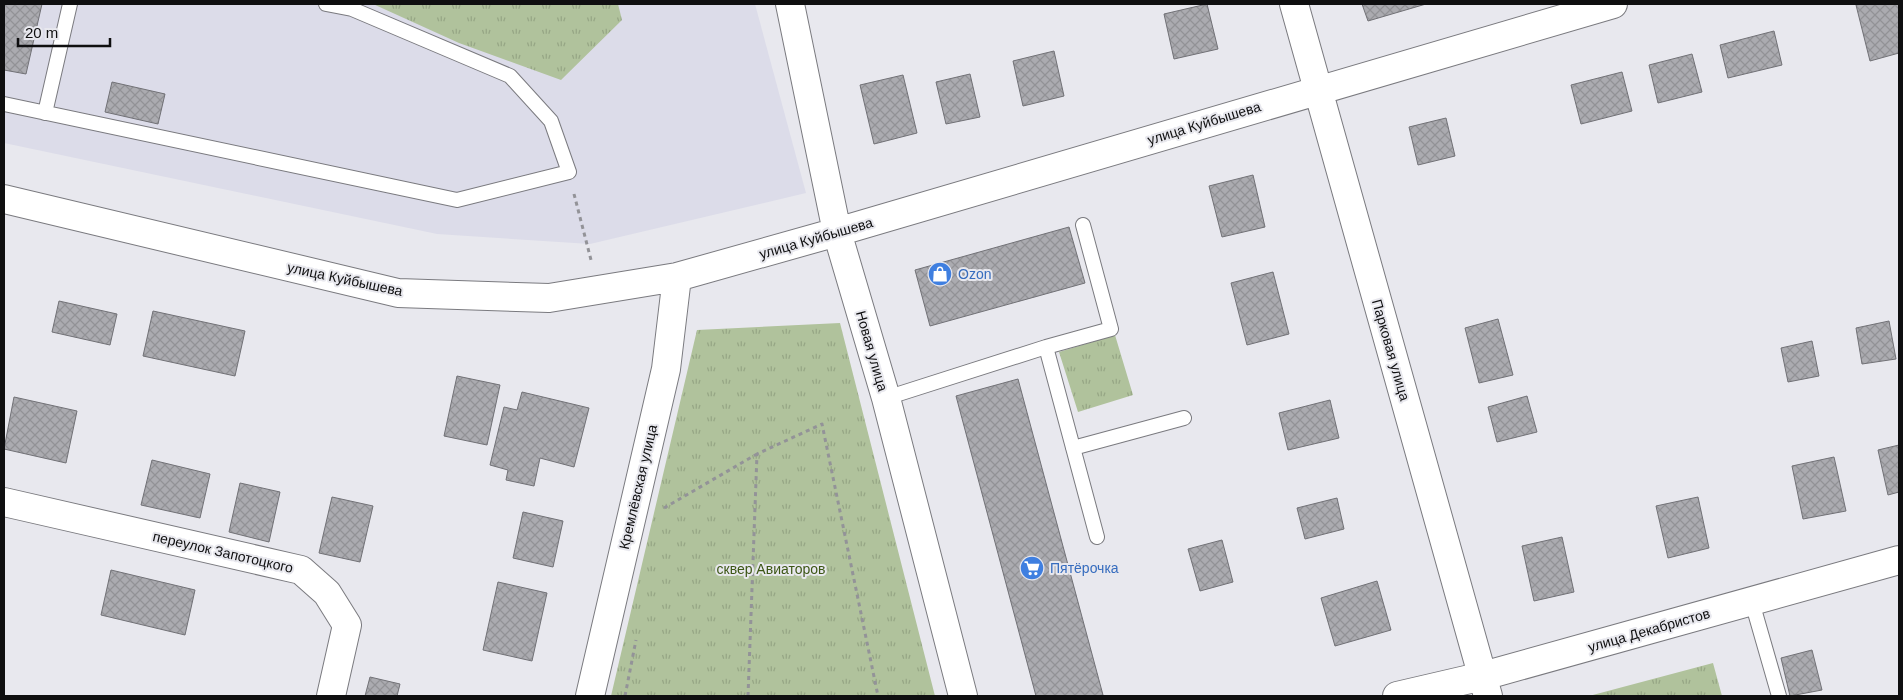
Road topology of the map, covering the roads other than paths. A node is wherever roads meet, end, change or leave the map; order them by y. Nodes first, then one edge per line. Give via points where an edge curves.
1 (70, 4) edge
2 (326, 4) edge
3 (790, 4) edge
4 (1294, 4) edge
5 (1613, 4) edge
6 (1317, 90) junction
7 (4, 104) edge
8 (45, 113) junction
9 (4, 200) edge
10 (1083, 225) dead end
11 (837, 232) junction
12 (677, 277) junction
13 (1046, 347) junction
14 (886, 398) junction
15 (1184, 418) dead end
16 (1073, 448) junction
17 (4, 502) edge
18 (1097, 537) dead end
19 (1899, 560) edge
20 (1752, 602) junction
21 (1485, 686) edge
22 (331, 696) edge
23 (590, 696) edge
24 (963, 696) edge
25 (1397, 696) edge
26 (1779, 696) edge

1 - 8 lane
2 - 8 lane via 352,9 510,76 551,121 569,172 457,200
3 - 11 street, Новая улица
4 - 6 street, Парковая улица
5 - 6 street, улица Куйбышева
6 - 11 street, улица Куйбышева
6 - 21 street, Парковая улица
7 - 8 lane
9 - 12 street, улица Куйбышева via 398,293 549,298
10 - 13 lane via 1111,329
11 - 12 street, улица Куйбышева
11 - 14 street, Новая улица
12 - 23 street, Кремлёвская улица via 666,369
13 - 14 lane
13 - 16 lane
14 - 24 street, Новая улица
15 - 16 lane
16 - 18 lane
17 - 22 street, переулок Запотоцкого via 301,570 327,594 347,625
19 - 20 street, улица Декабристов
20 - 21 street, улица Декабристов
20 - 26 lane
21 - 25 street, улица Декабристов

